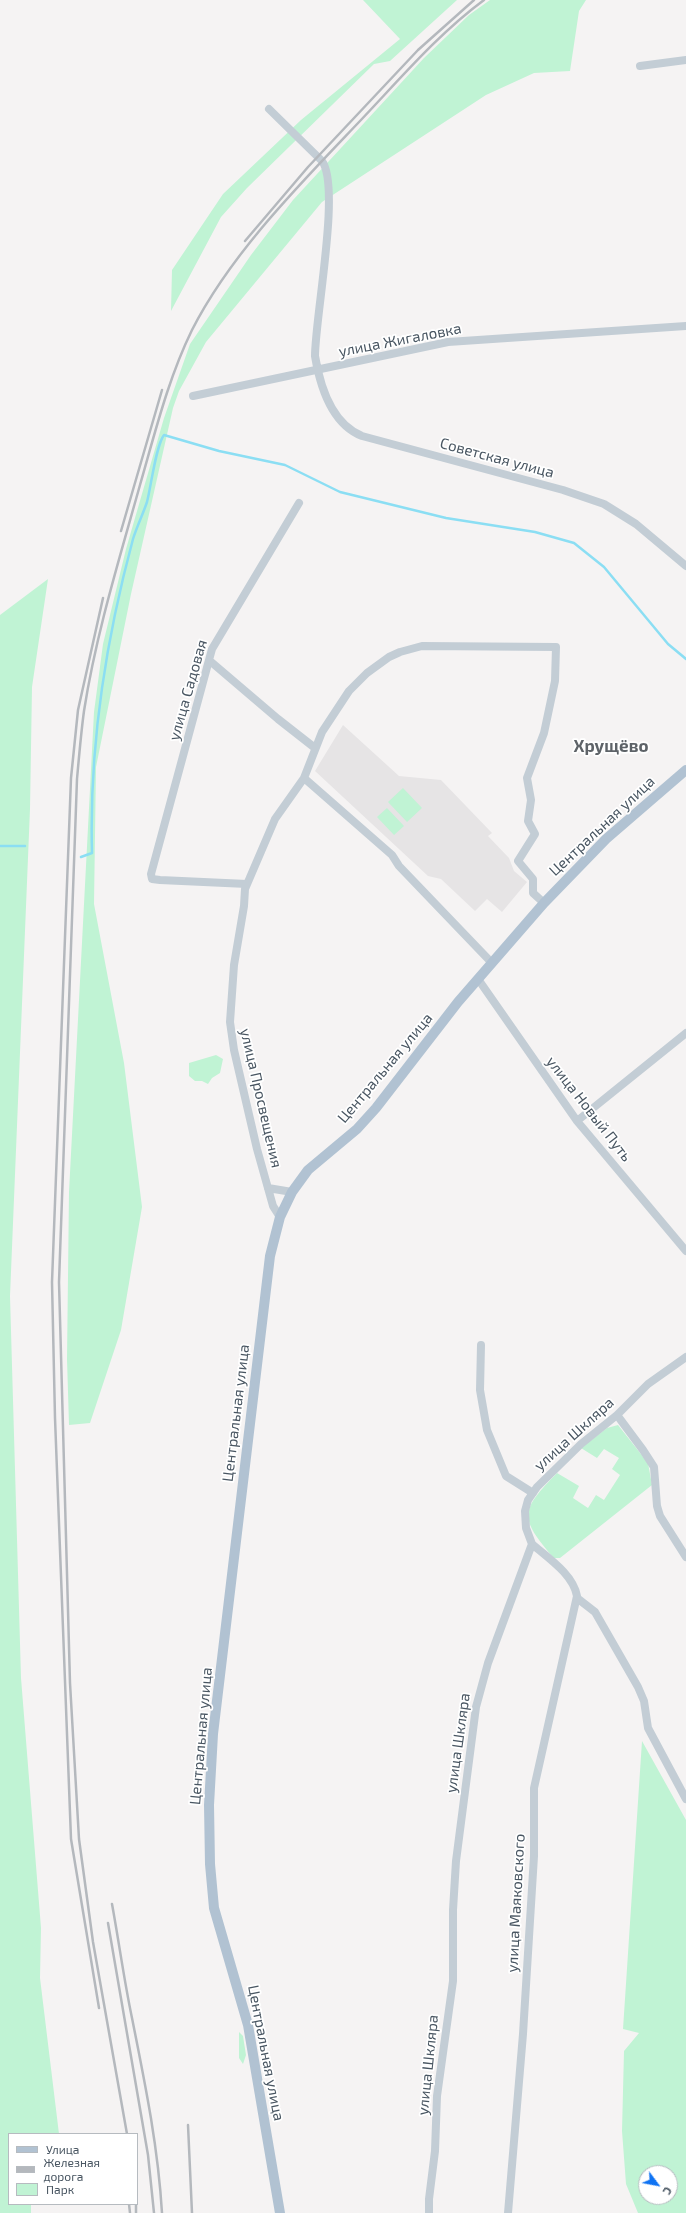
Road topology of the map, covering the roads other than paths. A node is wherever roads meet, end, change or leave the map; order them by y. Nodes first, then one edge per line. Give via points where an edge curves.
1 (686, 60) edge
2 (640, 66) dead end
3 (269, 109) dead end
4 (686, 326) edge
5 (318, 370) junction
6 (194, 396) dead end
7 (299, 503) dead end
8 (686, 566) edge
9 (210, 661) junction
10 (315, 748) junction
11 (686, 770) edge
12 (304, 778) junction
13 (247, 884) junction
14 (544, 903) junction
15 (491, 962) junction
16 (478, 979) junction
17 (686, 1033) edge
18 (577, 1120) junction
19 (268, 1188) junction
20 (292, 1192) junction
21 (280, 1217) junction
22 (686, 1251) edge
23 (481, 1345) dead end
24 (686, 1357) edge
25 (617, 1415) junction
26 (533, 1493) junction
27 (532, 1544) junction
28 (686, 1557) edge
29 (577, 1598) junction
30 (686, 1799) edge
31 (280, 2213) edge
32 (429, 2213) edge
33 (508, 2213) edge

1 - 2 street
3 - 5 street, Советская улица via 322,161 328,173 329,205 315,341
4 - 5 street, улица Жигаловка via 448,342
5 - 6 street, улица Жигаловка
5 - 8 street, Советская улица via 335,412 344,424 357,434 563,490 604,504 636,524
7 - 9 street, улица Садовая via 215,643
9 - 10 street
9 - 13 street, улица Садовая via 151,873 152,879
10 - 12 street, улица Просвещения
10 - 14 street, улица Просвещения via 322,732 349,691 367,673 394,654 422,646 556,647 555,681 544,733 527,778 531,800 528,820 535,834 518,861 534,879 533,893
11 - 14 main road, Центральная улица via 606,839
12 - 13 street, улица Просвещения via 275,819
12 - 15 street via 392,855 399,866
13 - 19 street, улица Просвещения via 234,965 230,1026 253,1133
14 - 15 main road, Центральная улица
15 - 16 main road, Центральная улица
16 - 18 street, улица Новый Путь
16 - 20 main road, Центральная улица via 376,1108 357,1129 308,1170
17 - 18 street
18 - 22 street, улица Новый Путь
19 - 20 street
19 - 21 street, улица Просвещения via 273,1206
20 - 21 main road, Центральная улица
21 - 31 main road, Центральная улица via 270,1256 212,1749 209,1805 214,1908 248,2025
23 - 26 street via 480,1390 487,1430 506,1476
24 - 25 street, улица Шкляра via 648,1384
25 - 26 street, улица Шкляра via 581,1444
25 - 28 street via 654,1467 660,1516
26 - 27 street, улица Шкляра via 527,1503 524,1520
27 - 29 street via 563,1572 574,1587
27 - 32 street, улица Шкляра via 488,1663 476,1707 456,1861 453,1981 437,2096
29 - 30 street via 595,1612 638,1687 644,1701 648,1728
29 - 33 street, улица Маяковского via 547,1721 534,1788 534,1856

